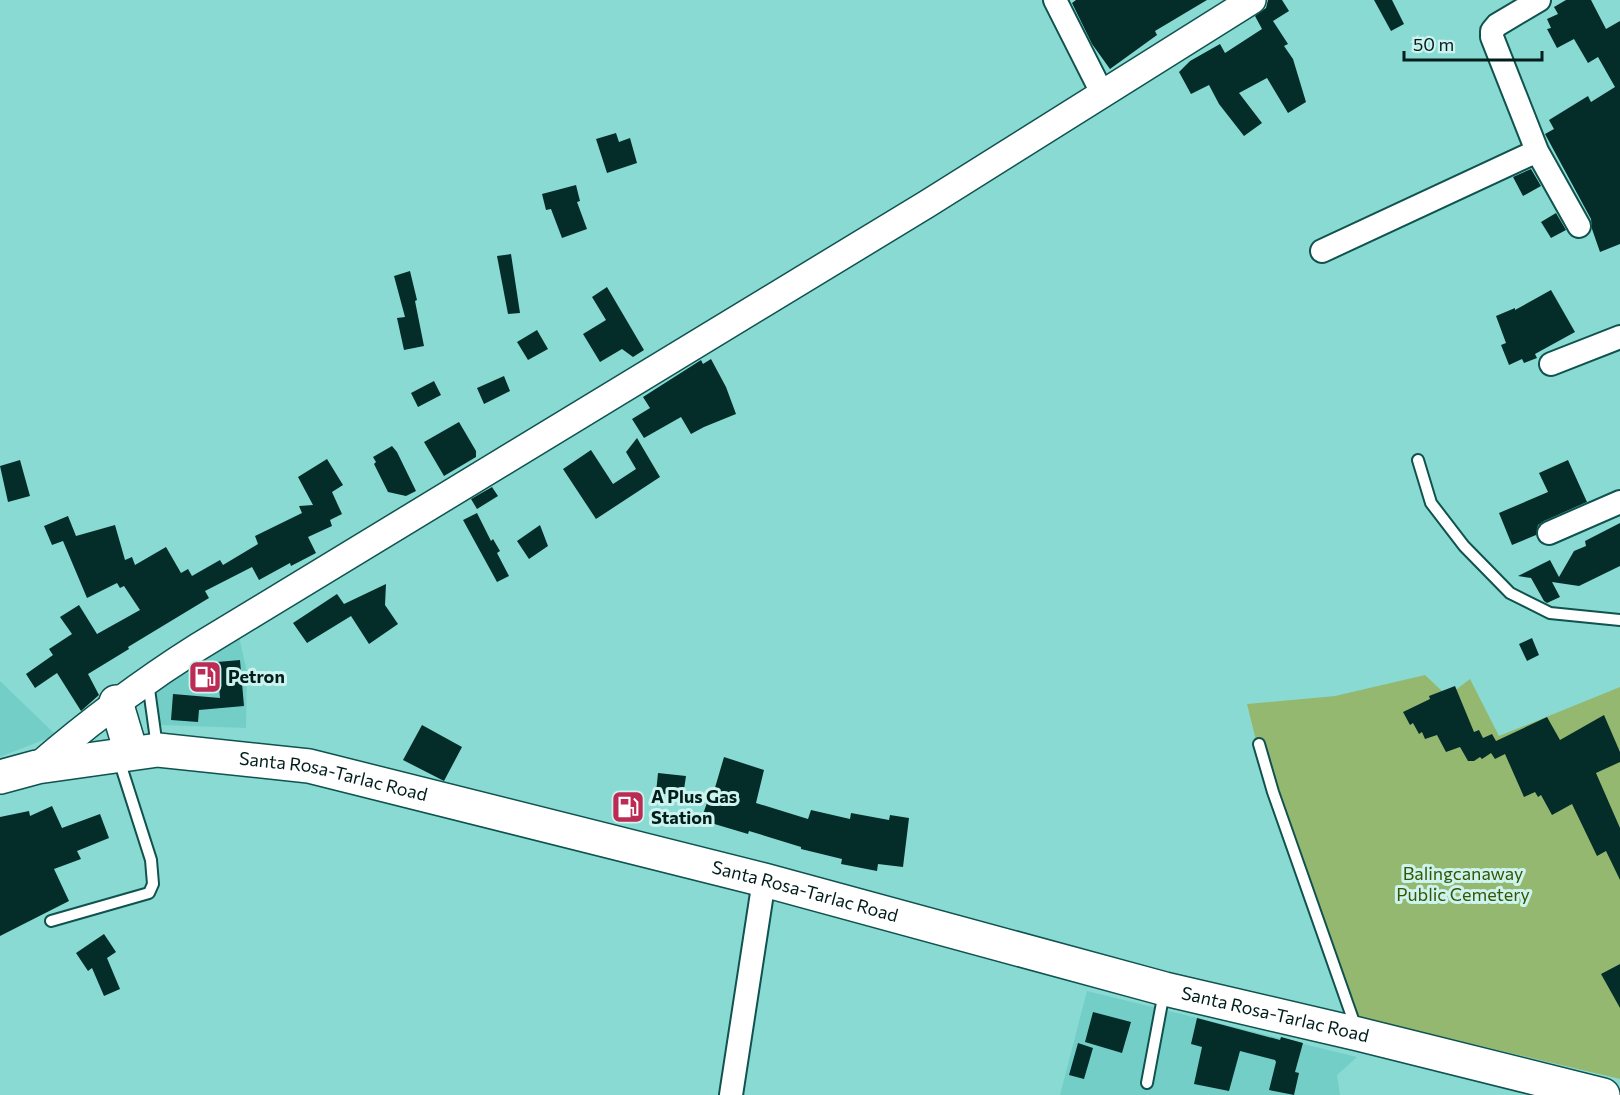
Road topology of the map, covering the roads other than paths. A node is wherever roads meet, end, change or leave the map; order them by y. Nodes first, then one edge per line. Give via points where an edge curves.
1 (1055, 0) edge
2 (1252, 0) edge
3 (1539, 0) edge
4 (1103, 95) junction
5 (1537, 151) junction
6 (1579, 226) dead end
7 (1322, 251) dead end
8 (1620, 337) edge
9 (1551, 363) dead end
10 (1418, 460) dead end
11 (1620, 502) edge
12 (1549, 533) dead end
13 (1620, 620) edge
14 (147, 679) junction
15 (116, 702) junction
16 (1259, 744) dead end
17 (135, 752) junction
18 (37, 767) junction
19 (0, 777) edge
20 (764, 880) junction
21 (51, 921) dead end
22 (1165, 989) junction
23 (1358, 1034) junction
24 (1147, 1083) dead end
25 (731, 1095) edge
26 (1603, 1095) edge

1 - 4 street
2 - 4 street
3 - 5 street via 1492,31
4 - 14 street
5 - 6 street
5 - 7 street
8 - 9 street
10 - 13 lane via 1431,503 1464,546 1510,593 1550,613
11 - 12 street
14 - 15 street
14 - 17 lane
15 - 17 highway
15 - 18 street
16 - 23 lane
17 - 18 highway, Santa Rosa-Tarlac Road
17 - 20 highway, Santa Rosa-Tarlac Road via 309,766
17 - 21 lane via 151,860 153,884 149,893
18 - 19 highway, Santa Rosa-Tarlac Road
20 - 22 highway, Santa Rosa-Tarlac Road
20 - 25 street
22 - 23 highway, Santa Rosa-Tarlac Road
22 - 24 lane
23 - 26 highway, Santa Rosa-Tarlac Road

